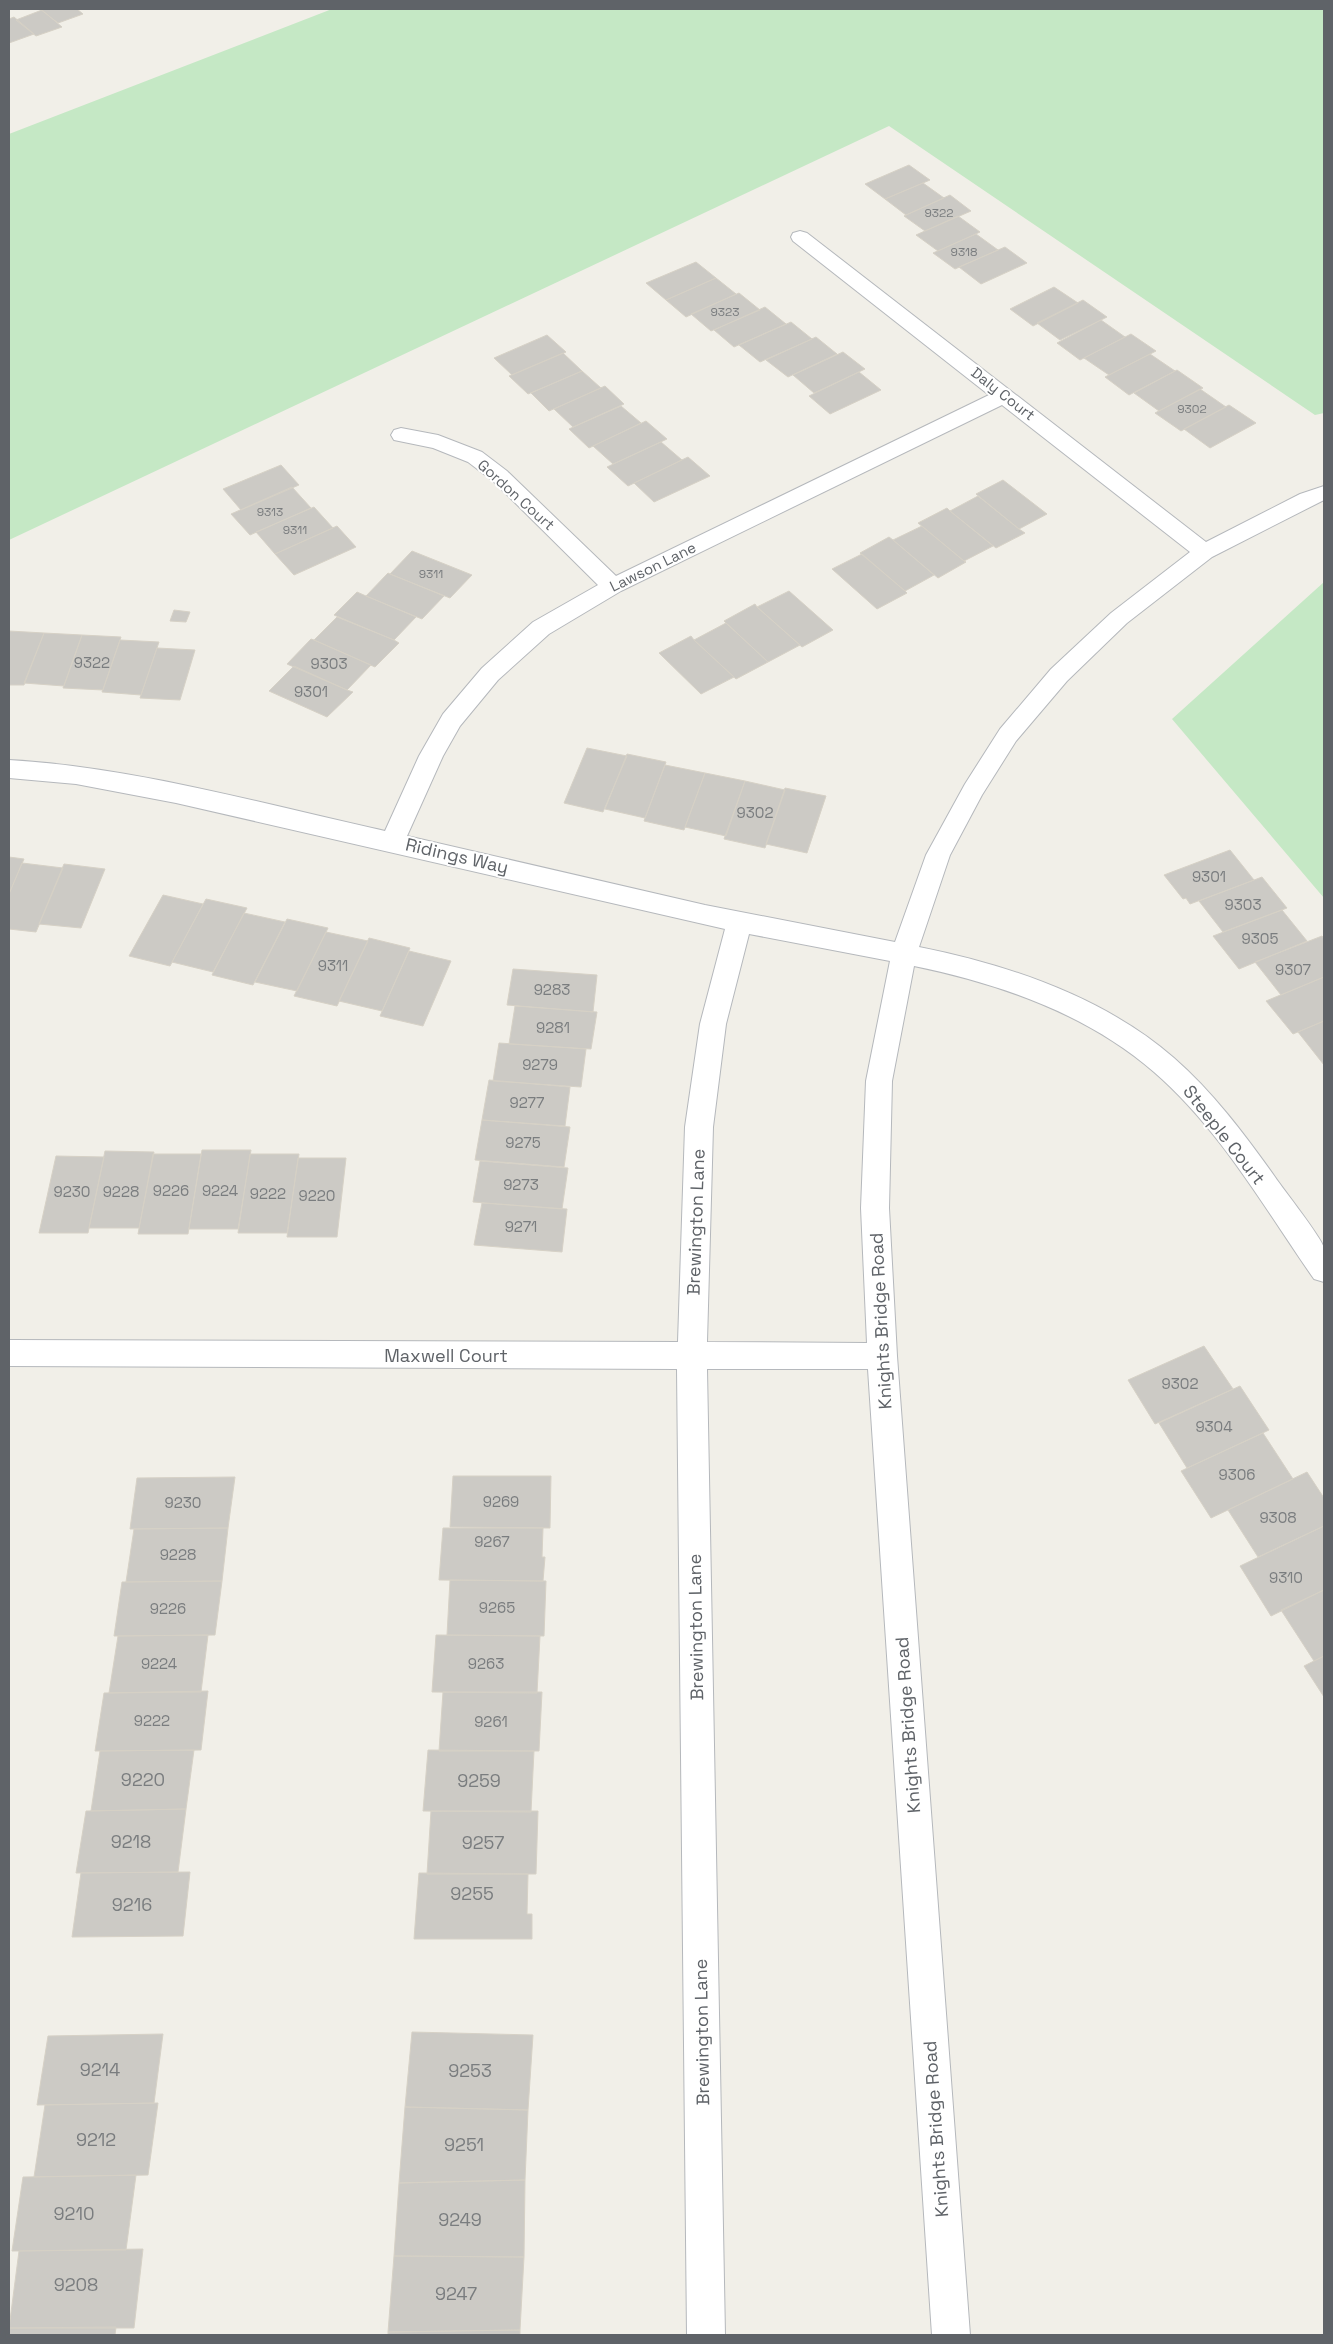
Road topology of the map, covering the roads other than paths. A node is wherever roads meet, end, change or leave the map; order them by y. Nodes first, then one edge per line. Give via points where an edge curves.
1 (800, 237) dead end
2 (1005, 395) junction
3 (401, 435) dead end
4 (1324, 492) edge
5 (1204, 552) junction
6 (613, 586) junction
7 (9, 768) edge
8 (392, 841) junction
9 (740, 924) junction
10 (904, 954) junction
11 (1324, 1270) edge
12 (882, 1356) junction
13 (10, 1357) edge
14 (692, 1357) junction
15 (706, 2335) edge
16 (951, 2335) edge

1 - 2 street, Daly Court
2 - 5 street, Daly Court
2 - 6 street, Lawson Lane
3 - 6 street, Gordon Court via 438,442 475,457 500,476
4 - 5 street, Knights Bridge Road
5 - 10 street, Knights Bridge Road via 1119,618 1072,662 1008,734 938,855
6 - 8 street, Lawson Lane via 540,628 490,674 451,720
7 - 8 street, Ridings Way via 116,781
8 - 9 street, Ridings Way
9 - 10 street, Ridings Way
9 - 14 street, Brewington Lane via 713,1024 700,1127
10 - 11 street, Steeple Court via 1009,980 1078,1009 1138,1044 1187,1085 1231,1140
10 - 12 street, Knights Bridge Road via 878,1081 875,1208
12 - 14 street, Maxwell Court
12 - 16 street, Knights Bridge Road
13 - 14 street, Maxwell Court
14 - 15 street, Brewington Lane

